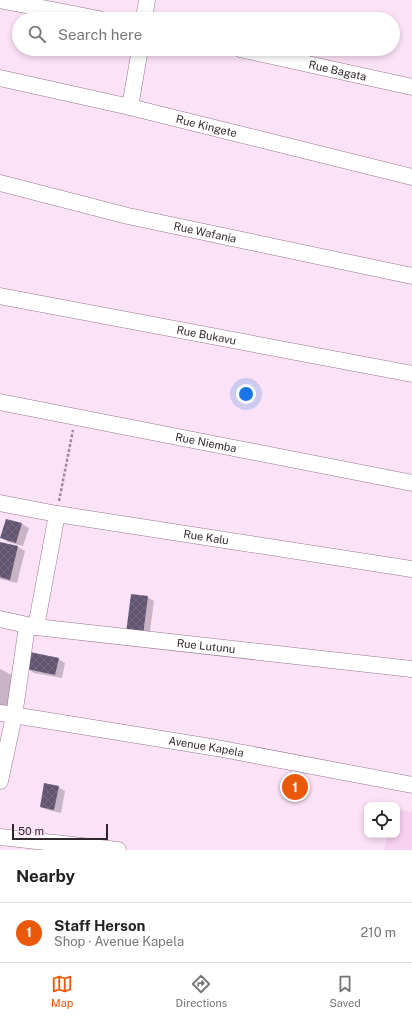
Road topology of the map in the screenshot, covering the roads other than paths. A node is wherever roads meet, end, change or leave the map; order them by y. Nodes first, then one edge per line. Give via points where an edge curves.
1 (0, 0) edge
2 (147, 0) edge
3 (63, 12) edge
4 (145, 12) edge
5 (139, 56) edge
6 (272, 56) edge
7 (0, 78) edge
8 (412, 87) edge
9 (130, 107) junction
10 (412, 177) edge
11 (0, 183) edge
12 (412, 276) edge
13 (0, 296) edge
14 (412, 374) edge
15 (0, 402) edge
16 (412, 483) edge
17 (0, 503) edge
18 (57, 514) junction
19 (412, 569) edge
20 (0, 619) edge
21 (32, 626) junction
22 (412, 668) edge
23 (7, 714) edge
24 (0, 781) edge
25 (412, 785) edge
26 (0, 836) edge
27 (118, 850) edge

1 - 3 street
2 - 4 street
5 - 9 street
6 - 8 street, Rue Bagata
7 - 9 street, Rue Kingete
9 - 10 street, Rue Kingete
11 - 12 street, Rue Wafania via 128,216
13 - 14 street, Rue Bukavu
15 - 16 street, Rue Niemba
17 - 18 street, Rue Kalu
18 - 19 street, Rue Kalu
18 - 21 street
20 - 21 street, Rue Lutunu
21 - 22 street, Rue Lutunu
21 - 23 street
23 - 24 street
23 - 25 street, Avenue Kapela via 217,748
26 - 27 street

